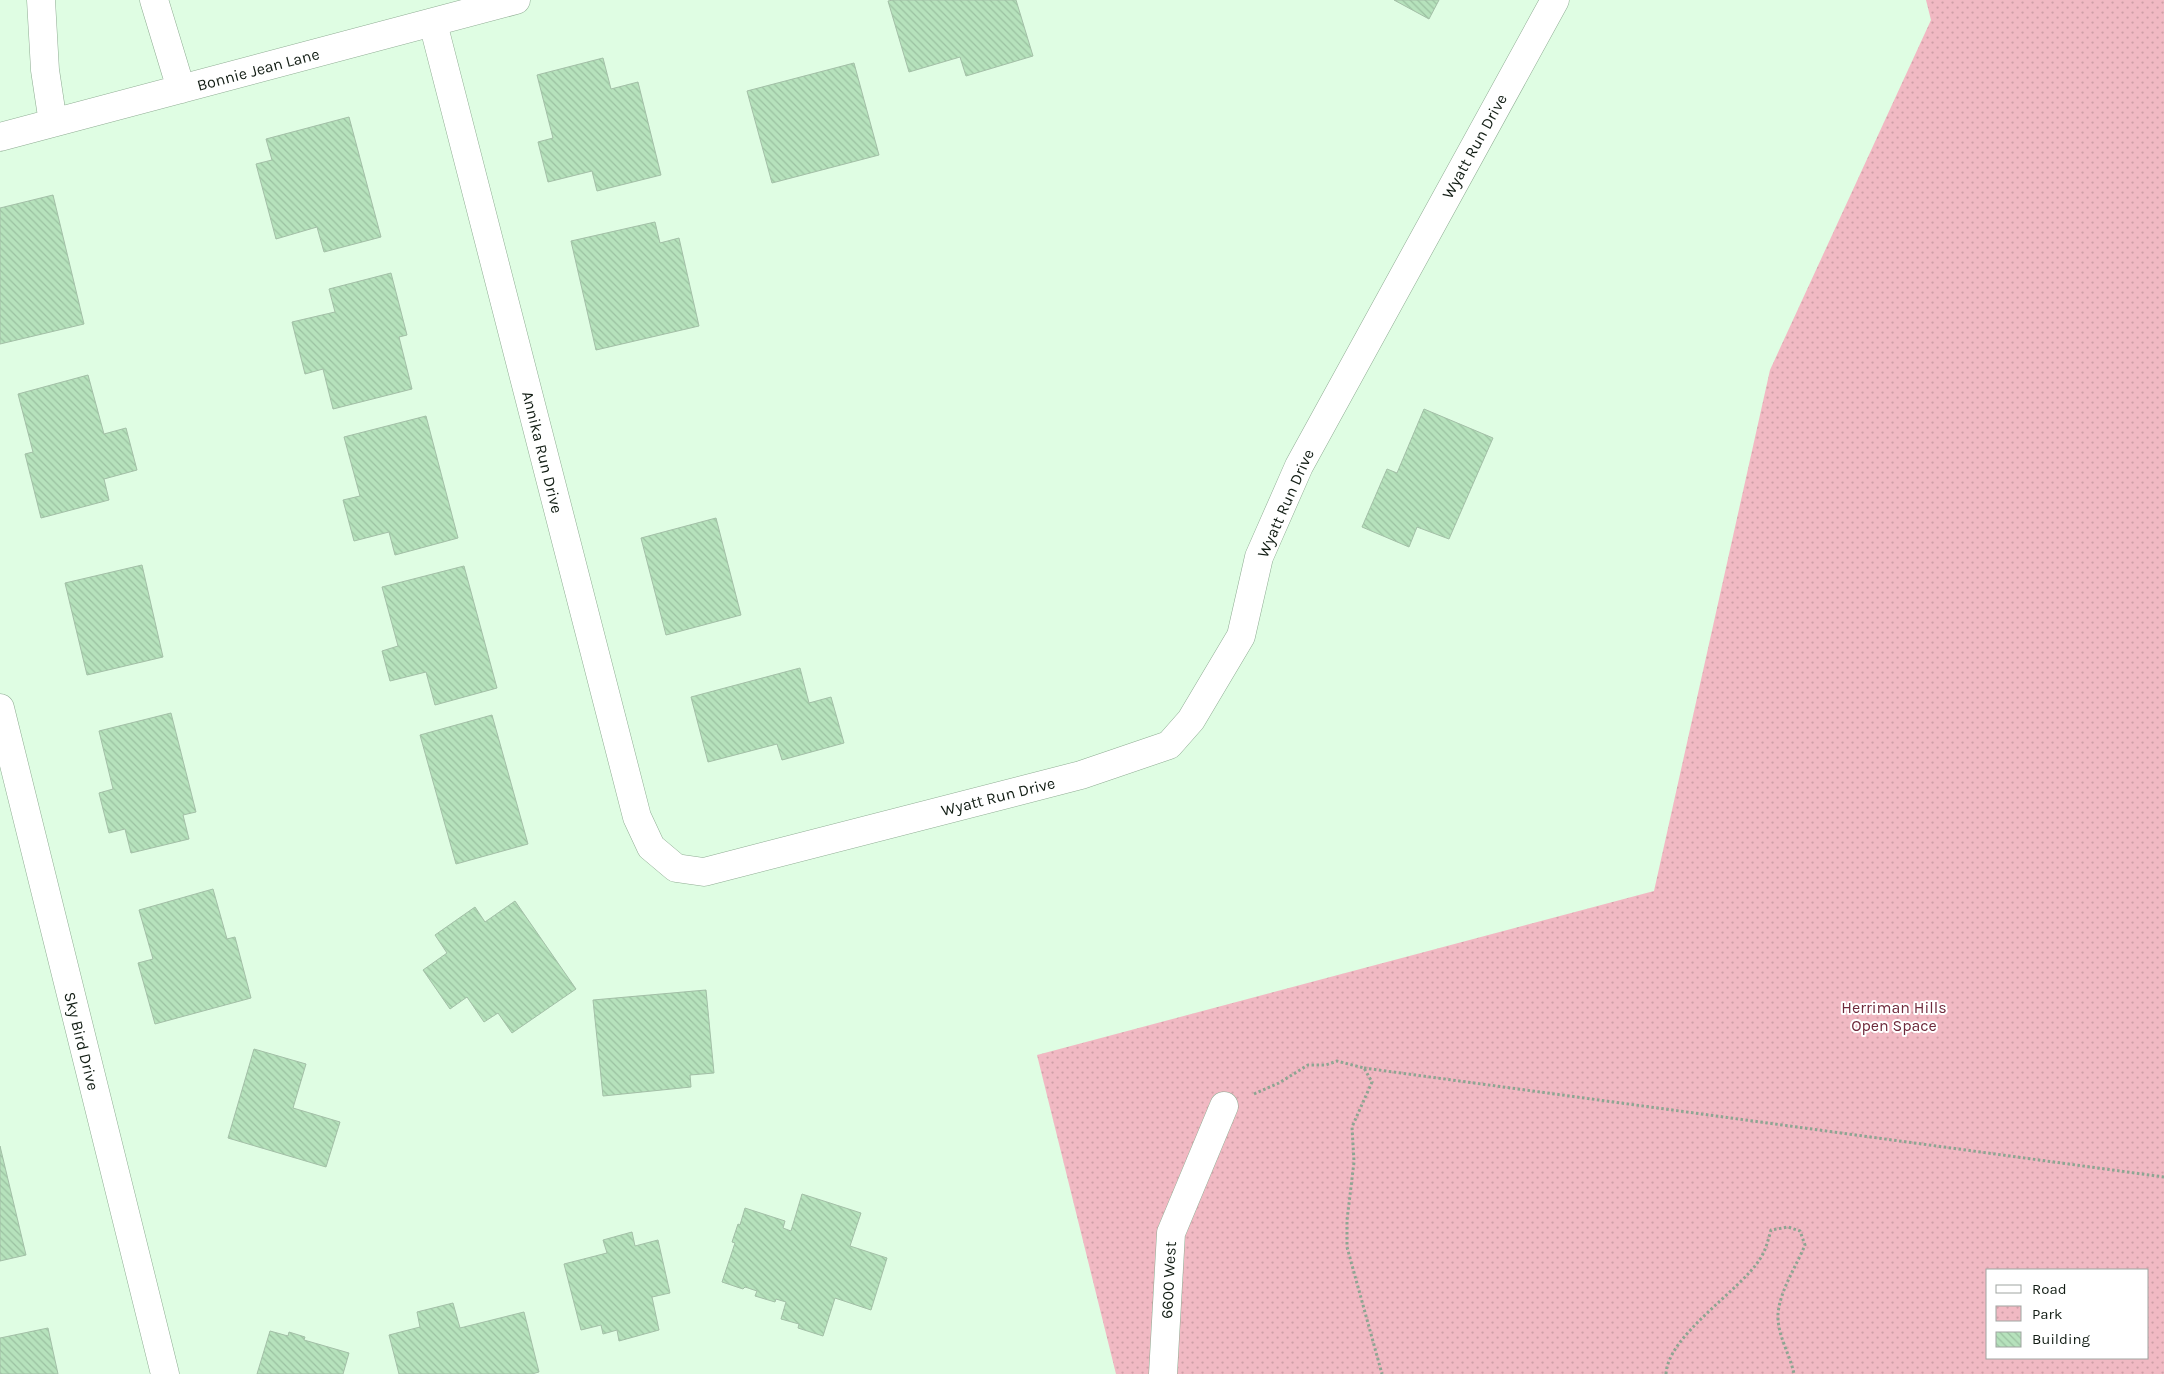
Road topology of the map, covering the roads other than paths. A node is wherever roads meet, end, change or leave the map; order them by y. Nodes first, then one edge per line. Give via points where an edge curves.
1 (40, 0) edge
2 (154, 0) edge
3 (516, 0) edge
4 (1555, 0) edge
5 (433, 23) junction
6 (181, 89) junction
7 (53, 123) junction
8 (0, 136) edge
9 (0, 708) edge
10 (676, 868) joint
11 (1224, 1106) road end
12 (165, 1374) edge
13 (1163, 1374) edge

1 - 7 street
2 - 6 street
3 - 5 street, Bonnie Jean Lane
4 - 10 street, Wyatt Run Drive via 1299,466 1259,557 1241,636 1191,720 1169,744 1081,775 704,872
5 - 6 street, Bonnie Jean Lane
5 - 10 street, Annika Run Drive via 637,817 651,846
6 - 7 street, Bonnie Jean Lane
7 - 8 street, Bonnie Jean Lane
9 - 12 street, Sky Bird Drive
11 - 13 street, 6600 West via 1171,1233

